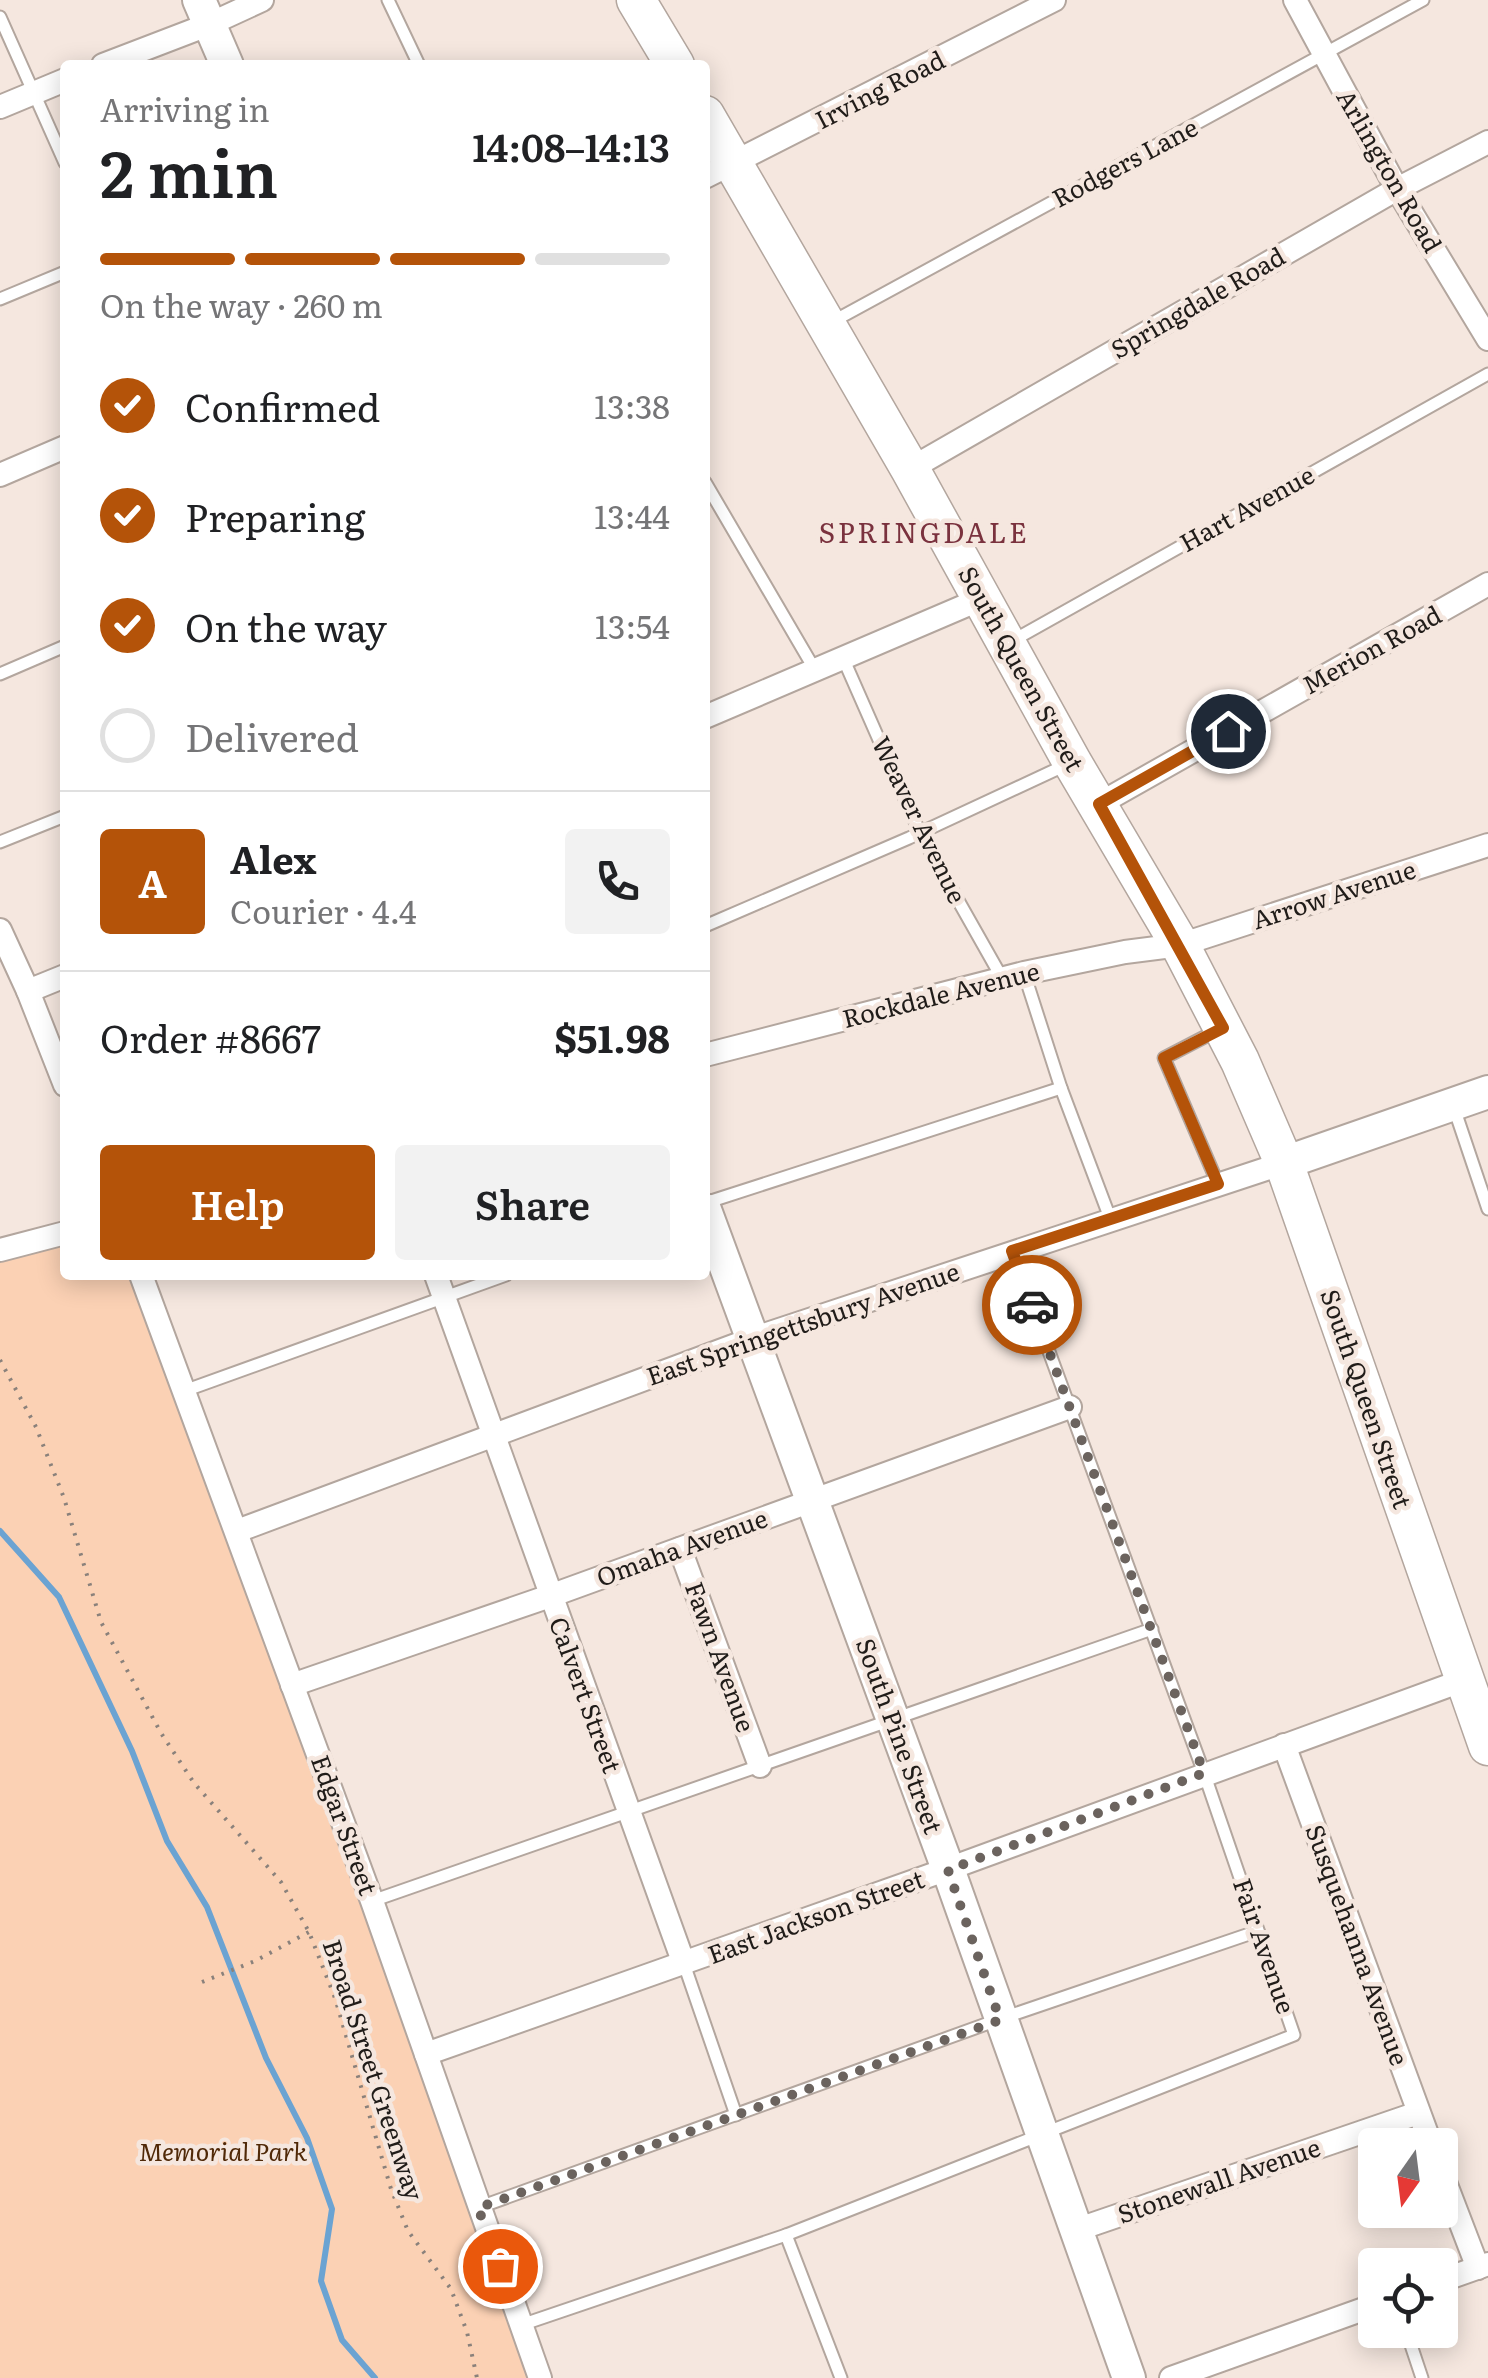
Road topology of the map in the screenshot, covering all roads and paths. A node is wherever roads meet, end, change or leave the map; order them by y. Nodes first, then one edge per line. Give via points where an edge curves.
1 (262, 0) edge
2 (388, 0) edge
3 (1054, 0) edge
4 (1295, 0) edge
5 (1423, 0) edge
6 (642, 2) edge
7 (205, 12) edge
8 (0, 16) edge
9 (1324, 55) junction
10 (114, 60) edge
11 (226, 60) edge
12 (417, 60) edge
13 (672, 60) edge
14 (60, 82) edge
15 (33, 92) junction
16 (0, 107) edge
17 (710, 134) edge
18 (1488, 142) edge
19 (60, 152) edge
20 (720, 171) edge
21 (1396, 189) junction
22 (60, 274) edge
23 (0, 300) edge
24 (826, 325) junction
25 (1488, 339) edge
26 (1488, 374) edge
27 (60, 448) edge
28 (910, 469) junction
29 (0, 475) edge
30 (710, 491) edge
31 (1488, 584) edge
32 (981, 599) junction
33 (1007, 644) junction
34 (60, 648) edge
35 (842, 658) junction
36 (815, 670) junction
37 (0, 674) edge
38 (710, 715) edge
39 (1072, 762) junction
40 (1099, 804) junction
41 (60, 818) edge
42 (920, 832) junction
43 (0, 842) edge
44 (1488, 846) edge
45 (710, 924) edge
46 (0, 930) edge
47 (1180, 945) junction
48 (1013, 976) junction
49 (60, 978) edge
50 (28, 990) junction
51 (1223, 1028) junction
52 (710, 1054) edge
53 (60, 1073) edge
54 (1061, 1088) junction
55 (1488, 1092) edge
56 (1452, 1103) junction
57 (1284, 1163) junction
58 (1218, 1184) junction
59 (710, 1204) edge
60 (1488, 1208) edge
61 (1110, 1218) junction
62 (710, 1220) edge
63 (60, 1234) edge
64 (0, 1250) edge
65 (1012, 1251) junction
66 (143, 1280) edge
67 (476, 1280) edge
68 (440, 1286) edge
69 (752, 1339) junction
70 (0, 1360) edge
71 (184, 1391) junction
72 (1070, 1407) junction
73 (494, 1436) junction
74 (812, 1501) junction
75 (237, 1532) junction
76 (680, 1549) junction
77 (550, 1596) junction
78 (1152, 1629) junction
79 (1476, 1679) edge
80 (292, 1685) junction
81 (893, 1718) junction
82 (1284, 1745) junction
83 (1488, 1746) edge
84 (760, 1766) junction
85 (1204, 1773) junction
86 (628, 1814) junction
87 (948, 1870) junction
88 (372, 1901) junction
89 (1258, 1931) junction
90 (308, 1932) junction
91 (684, 1964) junction
92 (202, 1982) dead end
93 (1000, 2020) junction
94 (426, 2054) junction
95 (1418, 2113) junction
96 (736, 2114) junction
97 (1424, 2128) edge
98 (1042, 2133) junction
99 (478, 2208) junction
100 (1458, 2210) edge
101 (1076, 2230) junction
102 (786, 2236) junction
103 (1483, 2266) edge
104 (1458, 2275) edge
105 (1358, 2311) edge
106 (521, 2325) junction
107 (1412, 2348) edge
108 (476, 2378) edge
109 (540, 2378) edge
110 (841, 2378) edge
111 (1129, 2378) edge
112 (1171, 2378) edge
113 (1422, 2378) edge

1 - 7 street
2 - 12 lane
3 - 20 street, Irving Road
4 - 9 street, Arlington Road
5 - 9 lane, Rodgers Lane
6 - 13 main road
7 - 10 street
7 - 11 street
8 - 15 lane
9 - 21 street, Arlington Road
9 - 24 lane, Rodgers Lane
14 - 15 street
15 - 16 street
15 - 19 lane
17 - 20 main road, South Queen Street
18 - 21 street, Springdale Road
20 - 24 main road, South Queen Street
21 - 25 street, Arlington Road
21 - 28 street, Springdale Road
22 - 23 lane
24 - 28 main road, South Queen Street
26 - 33 lane, Hart Avenue
27 - 29 street
28 - 32 main road, South Queen Street
30 - 36 lane
31 - 40 street, Merion Road
32 - 33 main road, South Queen Street
32 - 35 street
33 - 39 main road, South Queen Street
34 - 37 lane
35 - 36 street
35 - 42 lane, Weaver Avenue
36 - 38 street
39 - 40 main road, South Queen Street
39 - 42 lane
40 - 47 main road, South Queen Street
41 - 43 lane
42 - 45 lane
42 - 48 lane, Weaver Avenue
44 - 47 street, Arrow Avenue
46 - 50 street
47 - 48 street, Rockdale Avenue
47 - 51 main road, South Queen Street
48 - 52 street, Rockdale Avenue
48 - 54 lane, Weaver Avenue
49 - 50 street
50 - 53 street
51 - 57 main road, South Queen Street
51 - 58 lane via 1164,1058
54 - 59 lane
54 - 61 lane, Weaver Avenue
55 - 56 street, East Springettsbury Avenue
56 - 57 street, East Springettsbury Avenue
56 - 60 lane
57 - 58 street, East Springettsbury Avenue
57 - 79 main road, South Queen Street
58 - 61 street, East Springettsbury Avenue
61 - 65 street, East Springettsbury Avenue
62 - 69 street, South Pine Street
63 - 64 street
65 - 69 street, East Springettsbury Avenue
65 - 72 lane, Fair Avenue
66 - 71 street, Edgar Street
67 - 68 lane
68 - 71 lane
68 - 73 street, Calvert Street
69 - 73 street, East Springettsbury Avenue
69 - 74 street, South Pine Street
70 - 90 path, Broad Street Greenway via 57,1480 100,1622 161,1733 281,1882
71 - 75 street, Edgar Street
72 - 74 street, Omaha Avenue
72 - 78 lane, Fair Avenue
73 - 75 street, East Springettsbury Avenue
73 - 77 street, Calvert Street
74 - 76 street, Omaha Avenue
74 - 81 street, South Pine Street
75 - 80 street, Edgar Street
76 - 77 street, Omaha Avenue
76 - 84 street, Fawn Avenue
77 - 80 street, Omaha Avenue
77 - 86 street, Calvert Street
78 - 81 lane
78 - 85 lane, Fair Avenue
79 - 82 street, East Jackson Street
79 - 83 main road, South Queen Street
80 - 88 street, Edgar Street
81 - 84 lane
81 - 87 street, South Pine Street
82 - 85 street, East Jackson Street
82 - 95 street, Susquehanna Avenue
84 - 86 lane
85 - 87 street, East Jackson Street
85 - 89 lane, Fair Avenue
86 - 88 lane
86 - 91 street, Calvert Street
87 - 91 street, East Jackson Street
87 - 93 street, South Pine Street
88 - 94 street, Edgar Street
89 - 93 lane
89 - 98 lane, Fair Avenue via 1294,2034
90 - 92 path
90 - 108 path, Broad Street Greenway via 335,1998 391,2188 408,2231 451,2289
91 - 94 street, East Jackson Street
91 - 96 lane, Calvert Street
93 - 96 lane
93 - 98 street, South Pine Street
94 - 99 street, Edgar Street
95 - 97 street, Susquehanna Avenue
95 - 101 street, Stonewall Avenue
96 - 99 lane
98 - 101 street, South Pine Street
98 - 102 lane, Fair Avenue
99 - 106 street, Edgar Street
100 - 103 street
101 - 111 street, South Pine Street
102 - 106 lane, Fair Avenue
102 - 110 lane
103 - 104 street
105 - 112 street
106 - 109 street, Edgar Street
107 - 113 lane

